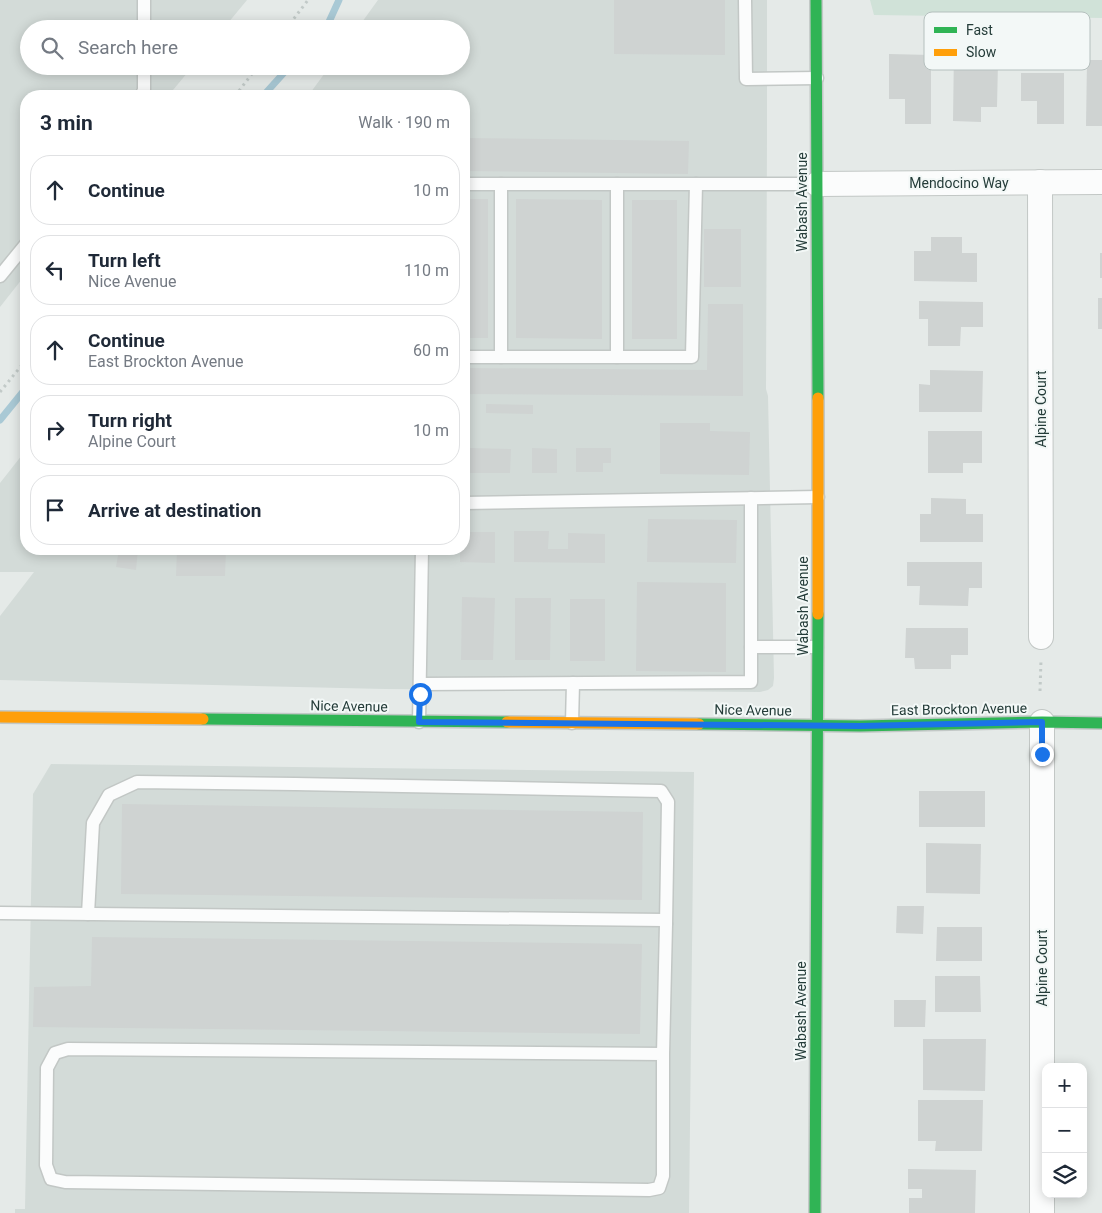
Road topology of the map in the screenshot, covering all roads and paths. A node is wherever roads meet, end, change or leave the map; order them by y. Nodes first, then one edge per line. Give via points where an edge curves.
1 (144, 0) edge
2 (308, 0) edge
3 (745, 0) edge
4 (816, 0) edge
5 (144, 20) edge
6 (293, 20) edge
7 (144, 75) edge
8 (251, 75) edge
9 (817, 78) junction
10 (144, 90) edge
11 (240, 90) edge
12 (1040, 182) junction
13 (1102, 182) edge
14 (470, 184) edge
15 (501, 184) junction
16 (617, 184) junction
17 (696, 184) junction
18 (817, 184) junction
19 (20, 251) edge
20 (0, 276) edge
21 (470, 357) edge
22 (502, 357) junction
23 (617, 357) junction
24 (20, 367) edge
25 (0, 392) edge
26 (818, 497) junction
27 (751, 498) junction
28 (470, 503) edge
29 (422, 555) edge
30 (1041, 637) joint
31 (751, 647) junction
32 (817, 647) junction
33 (573, 683) junction
34 (420, 684) junction
35 (1040, 692) dead end
36 (0, 717) edge
37 (419, 722) junction
38 (1042, 722) junction
39 (572, 723) junction
40 (1102, 723) edge
41 (817, 726) junction
42 (0, 913) edge
43 (88, 914) junction
44 (666, 924) junction
45 (663, 1054) junction
46 (815, 1213) edge
47 (1042, 1213) edge

1 - 5 lane
2 - 6 path
3 - 9 lane via 746,79
4 - 9 street, Wabash Avenue
7 - 10 lane
8 - 11 path
9 - 18 street, Wabash Avenue
12 - 13 street, Mendocino Way
12 - 18 street, Mendocino Way
12 - 30 street, Alpine Court
14 - 15 lane
15 - 16 lane
15 - 22 lane
16 - 17 lane
16 - 23 lane
17 - 18 lane
17 - 23 lane via 692,357
18 - 26 street, Wabash Avenue
19 - 20 lane
21 - 22 lane
22 - 23 lane
24 - 25 path
26 - 27 lane
26 - 32 street, Wabash Avenue
27 - 28 lane
27 - 31 lane
29 - 34 lane
30 - 35 path
31 - 32 lane
31 - 33 lane via 751,682
32 - 41 street, Wabash Avenue
33 - 34 lane
33 - 39 lane
34 - 37 lane
36 - 37 street, Nice Avenue
37 - 39 street, Nice Avenue
38 - 40 street, East Brockton Avenue
38 - 41 street, East Brockton Avenue
38 - 47 street, Alpine Court
39 - 41 street, Nice Avenue
41 - 46 street, Wabash Avenue
42 - 43 lane
43 - 44 lane via 664,920
43 - 44 lane via 93,823 109,795 137,782 295,784 661,791 668,802
44 - 45 lane
45 - 45 lane via 663,1176 659,1188 649,1190 85,1183 50,1179 46,1165 47,1068 56,1053 68,1048

